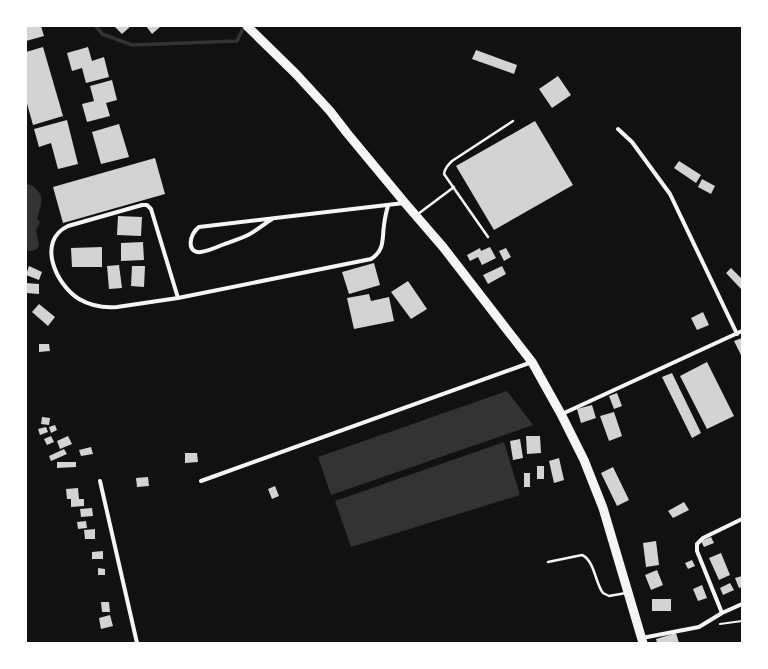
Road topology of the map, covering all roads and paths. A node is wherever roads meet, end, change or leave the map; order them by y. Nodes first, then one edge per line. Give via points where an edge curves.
1 (250, 27) edge
2 (513, 121) dead end
3 (618, 129) dead end
4 (454, 187) junction
5 (405, 203) junction
6 (388, 206) junction
7 (416, 215) junction
8 (272, 219) junction
9 (488, 237) dead end
10 (178, 298) junction
11 (742, 331) edge
12 (738, 334) junction
13 (532, 362) junction
14 (562, 414) junction
15 (100, 481) dead end
16 (200, 481) dead end
17 (742, 519) edge
18 (548, 562) dead end
19 (628, 593) junction
20 (742, 604) edge
21 (722, 613) junction
22 (642, 641) edge
23 (137, 643) edge

1 - 5 highway via 330,111
2 - 4 lane via 448,166 444,174
3 - 12 street via 632,142 670,194
4 - 7 lane
4 - 9 lane
5 - 6 street
5 - 7 highway
6 - 8 street
6 - 10 street via 381,248 371,259
7 - 13 highway
8 - 8 street via 199,227 192,234 192,248 199,253 210,250 248,235
10 - 10 street via 109,308 86,303 72,294 57,275 51,256 54,240 58,233 68,226 147,205
11 - 12 street
12 - 14 street
13 - 14 highway
13 - 16 street
14 - 19 highway via 603,508
15 - 23 street
17 - 21 street via 703,538 697,544 697,551
18 - 19 lane via 582,555 592,567 601,591 609,596
19 - 22 highway
20 - 21 street
21 - 22 street via 699,627

